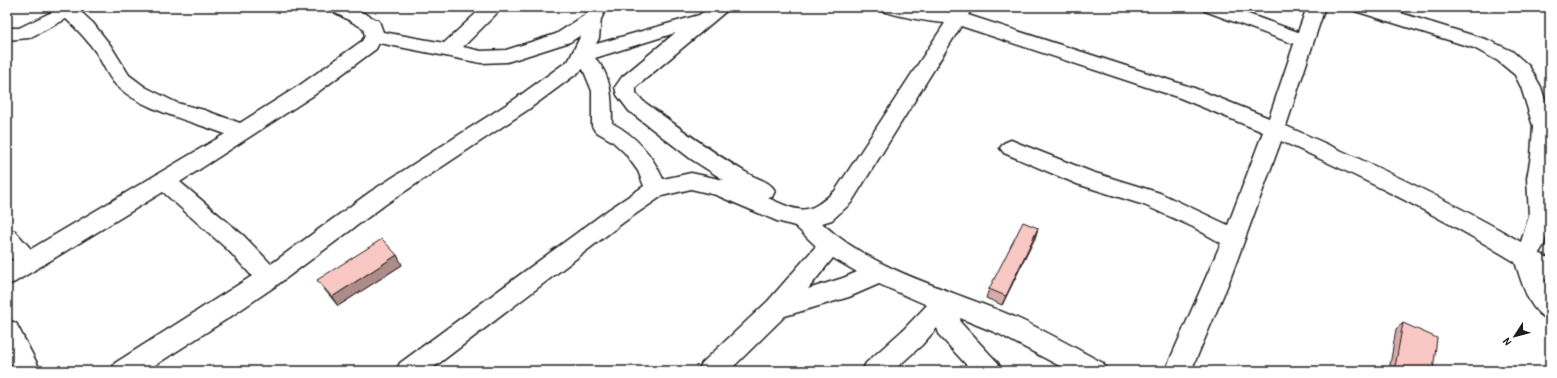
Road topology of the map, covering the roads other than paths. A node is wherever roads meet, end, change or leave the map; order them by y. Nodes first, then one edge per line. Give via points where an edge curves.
1 (338, 7) edge
2 (494, 7) edge
3 (888, 7) edge
4 (1211, 7) edge
5 (1316, 7) edge
6 (1361, 7) edge
7 (72, 9) edge
8 (714, 12) edge
9 (595, 13) edge
10 (960, 13) edge
11 (374, 36) junction
12 (12, 37) edge
13 (1305, 41) junction
14 (449, 49) junction
15 (582, 55) junction
16 (1275, 129) junction
17 (242, 132) junction
18 (1546, 141) edge
19 (1011, 148) dead end
20 (164, 181) junction
21 (656, 189) junction
22 (813, 216) junction
23 (7, 238) edge
24 (1234, 239) junction
25 (830, 245) junction
26 (1525, 257) junction
27 (28, 261) junction
28 (1550, 271) edge
29 (878, 272) junction
30 (7, 275) edge
31 (269, 278) junction
32 (945, 302) junction
33 (777, 308) junction
34 (1550, 309) edge
35 (7, 331) edge
36 (28, 371) edge
37 (124, 371) edge
38 (409, 371) edge
39 (711, 371) edge
40 (875, 371) edge
41 (989, 371) edge
42 (1094, 371) edge
43 (1178, 371) edge

1 - 11 street via 372,25
2 - 14 street
3 - 10 street via 922,15
4 - 13 street
5 - 13 street
6 - 18 street via 1481,44 1505,56 1522,71 1532,87
7 - 12 street
7 - 17 street via 104,50 122,80 138,92 171,108
8 - 15 street
8 - 22 street via 629,82 625,87 627,95 636,106 699,153 741,180
9 - 14 street via 563,38 507,56 481,57
9 - 15 street via 590,38
10 - 16 street via 1225,107
10 - 22 street via 843,197
11 - 14 street
11 - 17 street via 369,45 353,58
13 - 16 street
15 - 21 street via 592,66 602,91 602,126 621,137 641,160 651,174
15 - 31 street via 577,64 522,104 378,198
16 - 24 street
16 - 26 street via 1432,204
17 - 20 street
18 - 26 street via 1538,178 1540,216 1532,245
19 - 24 street via 1085,178 1152,199
20 - 27 street
20 - 31 street via 236,243
21 - 22 street via 691,181 720,187 785,215
21 - 38 street
22 - 25 street
23 - 27 street
24 - 43 street
25 - 29 street
25 - 33 street
26 - 28 street
26 - 34 street via 1536,289
27 - 30 street
29 - 32 street
29 - 33 street via 849,287
31 - 37 street
32 - 40 street via 913,338
32 - 41 street via 949,328
32 - 42 street via 1008,326
33 - 39 street
35 - 36 street

